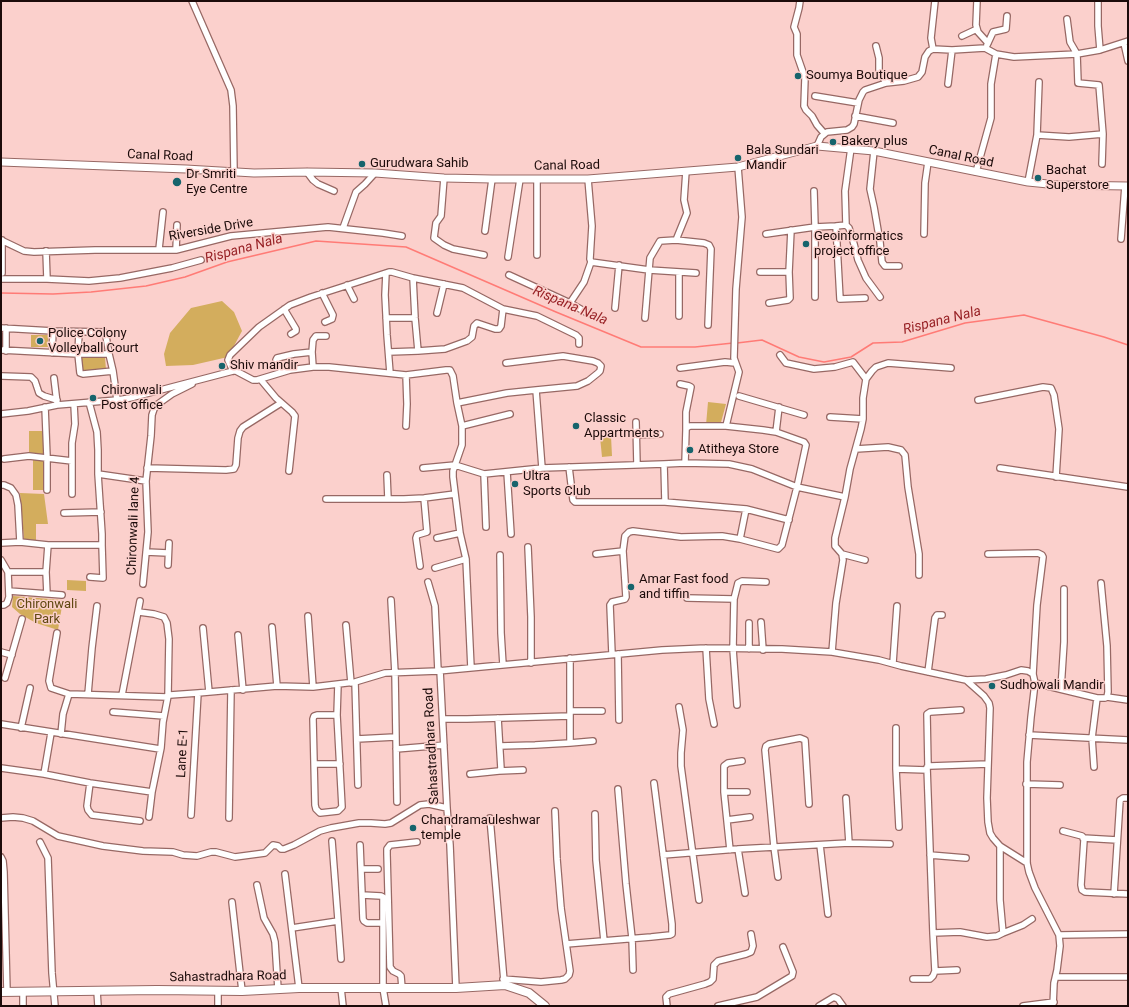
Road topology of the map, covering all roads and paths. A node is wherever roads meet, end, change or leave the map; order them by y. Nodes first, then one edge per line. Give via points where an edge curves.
1 (192, 1) edge
2 (800, 1) edge
3 (935, 1) edge
4 (977, 1) edge
5 (1098, 1) edge
6 (1008, 16) dead end
7 (1067, 19) dead end
8 (977, 29) junction
9 (962, 36) dead end
10 (1126, 42) edge
11 (876, 46) dead end
12 (986, 46) junction
13 (933, 49) junction
14 (952, 50) junction
15 (1100, 50) junction
16 (996, 54) junction
17 (1077, 54) junction
18 (1128, 61) edge
19 (1039, 82) dead end
20 (886, 83) junction
21 (948, 84) dead end
22 (815, 96) dead end
23 (858, 103) junction
24 (856, 116) junction
25 (893, 123) dead end
26 (824, 133) junction
27 (1103, 134) junction
28 (1037, 135) junction
29 (817, 146) junction
30 (851, 148) junction
31 (874, 151) junction
32 (1, 162) edge
33 (928, 162) junction
34 (1102, 164) dead end
35 (738, 166) junction
36 (686, 171) junction
37 (234, 172) junction
38 (307, 172) junction
39 (976, 172) junction
40 (375, 173) junction
41 (444, 178) junction
42 (536, 178) junction
43 (492, 179) junction
44 (520, 179) junction
45 (588, 179) junction
46 (1028, 182) junction
47 (1126, 186) edge
48 (334, 191) dead end
49 (814, 191) dead end
50 (163, 212) dead end
51 (846, 225) junction
52 (177, 226) dead end
53 (836, 226) junction
54 (815, 227) junction
55 (343, 228) junction
56 (791, 230) junction
57 (485, 231) dead end
58 (766, 234) dead end
59 (924, 234) dead end
60 (402, 236) dead end
61 (1121, 239) dead end
62 (1, 240) edge
63 (676, 240) junction
64 (159, 249) junction
65 (176, 250) junction
66 (46, 251) junction
67 (484, 255) dead end
68 (537, 255) dead end
69 (508, 257) dead end
70 (201, 260) dead end
71 (591, 262) junction
72 (619, 265) junction
73 (899, 266) dead end
74 (649, 270) junction
75 (2, 272) dead end
76 (760, 272) dead end
77 (789, 272) junction
78 (386, 273) junction
79 (679, 273) junction
80 (696, 273) dead end
81 (509, 275) dead end
82 (414, 278) junction
83 (1, 279) edge
84 (47, 279) junction
85 (444, 284) junction
86 (347, 285) junction
87 (322, 293) junction
88 (880, 297) dead end
89 (815, 298) dead end
90 (865, 298) dead end
91 (354, 299) dead end
92 (570, 303) junction
93 (769, 303) dead end
94 (614, 308) dead end
95 (284, 309) junction
96 (503, 309) junction
97 (437, 313) dead end
98 (589, 314) dead end
99 (680, 316) dead end
100 (386, 318) junction
101 (415, 318) junction
102 (645, 318) dead end
103 (325, 322) dead end
104 (708, 326) dead end
105 (3, 328) edge
106 (53, 331) junction
107 (80, 332) junction
108 (291, 334) dead end
109 (326, 336) dead end
110 (579, 344) dead end
111 (3, 350) edge
112 (418, 351) junction
113 (312, 352) junction
114 (388, 352) junction
115 (52, 353) junction
116 (78, 354) junction
117 (109, 354) junction
118 (780, 354) dead end
119 (735, 360) junction
120 (506, 363) dead end
121 (313, 367) junction
122 (680, 368) dead end
123 (951, 368) dead end
124 (113, 371) junction
125 (233, 371) junction
126 (282, 372) junction
127 (390, 374) junction
128 (406, 375) junction
129 (2, 376) edge
130 (54, 378) dead end
131 (200, 379) junction
132 (866, 379) junction
133 (261, 380) junction
134 (680, 384) dead end
135 (536, 390) junction
136 (739, 396) dead end
137 (117, 400) junction
138 (978, 400) dead end
139 (89, 402) junction
140 (57, 403) junction
141 (281, 403) junction
142 (456, 403) junction
143 (74, 404) junction
144 (45, 407) junction
145 (779, 407) junction
146 (1, 414) edge
147 (510, 414) dead end
148 (804, 414) dead end
149 (830, 418) dead end
150 (863, 419) junction
151 (636, 422) dead end
152 (406, 426) dead end
153 (462, 426) junction
154 (726, 426) junction
155 (686, 428) junction
156 (776, 432) junction
157 (660, 434) dead end
158 (636, 435) junction
159 (856, 449) junction
160 (47, 457) junction
161 (4, 459) dead end
162 (72, 461) junction
163 (685, 463) junction
164 (664, 464) junction
165 (455, 465) junction
166 (637, 465) junction
167 (569, 467) junction
168 (147, 468) junction
169 (423, 468) dead end
170 (542, 468) junction
171 (1000, 468) dead end
172 (289, 471) dead end
173 (507, 472) junction
174 (98, 474) junction
175 (484, 474) junction
176 (387, 475) dead end
177 (1056, 477) junction
178 (146, 480) junction
179 (1, 485) edge
180 (797, 487) junction
181 (1128, 487) edge
182 (47, 490) dead end
183 (72, 494) dead end
184 (455, 494) junction
185 (845, 497) junction
186 (424, 498) junction
187 (326, 499) dead end
188 (388, 499) junction
189 (665, 502) junction
190 (746, 509) junction
191 (101, 512) junction
192 (64, 513) dead end
193 (789, 520) junction
194 (486, 527) dead end
195 (460, 533) junction
196 (511, 534) dead end
197 (437, 538) dead end
198 (740, 539) junction
199 (20, 542) junction
200 (1, 543) edge
201 (168, 543) dead end
202 (48, 545) junction
203 (102, 545) junction
204 (528, 547) dead end
205 (623, 551) junction
206 (146, 552) junction
207 (168, 553) junction
208 (596, 554) dead end
209 (842, 554) junction
210 (988, 554) dead end
211 (500, 555) dead end
212 (466, 559) junction
213 (1, 560) edge
214 (866, 560) dead end
215 (168, 565) dead end
216 (420, 566) dead end
217 (435, 568) dead end
218 (8, 572) junction
219 (46, 572) junction
220 (919, 575) dead end
221 (90, 577) dead end
222 (428, 582) dead end
223 (766, 582) dead end
224 (1101, 583) dead end
225 (143, 584) dead end
226 (1064, 589) dead end
227 (9, 591) junction
228 (46, 594) junction
229 (62, 595) dead end
230 (688, 598) dead end
231 (734, 599) junction
232 (391, 600) dead end
233 (140, 601) dead end
234 (1, 605) edge
235 (97, 606) dead end
236 (897, 606) dead end
237 (138, 612) junction
238 (942, 615) dead end
239 (308, 616) dead end
240 (22, 619) dead end
241 (761, 622) dead end
242 (749, 623) dead end
243 (346, 625) dead end
244 (272, 627) dead end
245 (202, 628) dead end
246 (57, 633) dead end
247 (238, 634) dead end
248 (706, 648) junction
249 (733, 649) junction
250 (749, 649) junction
251 (763, 650) junction
252 (1, 652) edge
253 (832, 652) junction
254 (612, 654) junction
255 (618, 654) junction
256 (12, 655) junction
257 (570, 658) junction
258 (531, 663) junction
259 (893, 663) junction
260 (503, 665) junction
261 (471, 668) junction
262 (439, 671) junction
263 (928, 672) junction
264 (395, 673) junction
265 (1033, 674) junction
266 (5, 678) dead end
267 (966, 680) junction
268 (353, 682) junction
269 (1035, 683) junction
270 (338, 684) junction
271 (277, 686) junction
272 (313, 687) junction
273 (30, 688) dead end
274 (1061, 689) junction
275 (231, 690) junction
276 (243, 690) junction
277 (198, 692) junction
278 (209, 692) junction
279 (69, 694) junction
280 (88, 694) junction
281 (122, 695) junction
282 (1107, 696) junction
283 (168, 697) junction
284 (1098, 698) junction
285 (1128, 700) edge
286 (737, 705) dead end
287 (679, 707) dead end
288 (961, 710) dead end
289 (113, 712) dead end
290 (602, 712) dead end
291 (571, 714) junction
292 (337, 715) junction
293 (164, 716) junction
294 (498, 718) junction
295 (443, 719) junction
296 (619, 720) dead end
297 (1, 724) edge
298 (714, 724) dead end
299 (21, 728) junction
300 (896, 728) dead end
301 (51, 733) junction
302 (61, 734) junction
303 (1029, 735) junction
304 (396, 737) junction
305 (1092, 738) junction
306 (357, 739) junction
307 (1128, 740) edge
308 (593, 741) dead end
309 (570, 743) junction
310 (444, 745) junction
311 (500, 746) junction
312 (160, 749) junction
313 (396, 749) junction
314 (742, 761) dead end
315 (315, 764) junction
316 (340, 764) junction
317 (988, 764) junction
318 (1094, 767) dead end
319 (1, 768) edge
320 (928, 768) junction
321 (523, 770) dead end
322 (896, 770) junction
323 (499, 771) junction
324 (44, 774) junction
325 (470, 774) dead end
326 (90, 783) junction
327 (654, 783) dead end
328 (1026, 784) junction
329 (358, 785) dead end
330 (1060, 785) dead end
331 (618, 789) dead end
332 (152, 792) junction
333 (724, 792) junction
334 (747, 792) dead end
335 (846, 798) dead end
336 (1128, 798) edge
337 (397, 802) dead end
338 (810, 804) dead end
339 (447, 808) junction
340 (555, 811) dead end
341 (595, 814) dead end
342 (191, 815) dead end
343 (149, 817) dead end
344 (750, 817) dead end
345 (1, 818) edge
346 (229, 818) dead end
347 (490, 818) dead end
348 (727, 820) junction
349 (140, 821) dead end
350 (898, 827) dead end
351 (1063, 831) dead end
352 (1083, 838) junction
353 (1118, 840) junction
354 (332, 841) dead end
355 (40, 842) dead end
356 (417, 842) dead end
357 (849, 843) junction
358 (890, 844) dead end
359 (360, 845) dead end
360 (820, 845) junction
361 (1000, 846) junction
362 (774, 847) junction
363 (738, 849) junction
364 (730, 850) junction
365 (693, 852) junction
366 (663, 855) junction
367 (930, 855) junction
368 (1, 857) edge
369 (966, 858) dead end
370 (1027, 863) junction
371 (378, 868) dead end
372 (360, 869) junction
373 (285, 874) dead end
374 (778, 877) dead end
375 (257, 885) dead end
376 (745, 893) dead end
377 (1114, 894) junction
378 (1128, 894) edge
379 (362, 895) junction
380 (700, 900) dead end
381 (232, 902) dead end
382 (828, 914) dead end
383 (1032, 919) dead end
384 (338, 922) junction
385 (382, 923) junction
386 (292, 928) junction
387 (933, 933) junction
388 (1003, 933) junction
389 (751, 934) dead end
390 (1128, 934) edge
391 (1059, 935) junction
392 (632, 938) junction
393 (604, 941) junction
394 (566, 944) junction
395 (783, 947) dead end
396 (341, 959) dead end
397 (633, 970) dead end
398 (957, 970) dead end
399 (935, 972) junction
400 (1056, 977) junction
401 (1128, 977) edge
402 (913, 979) dead end
403 (504, 982) junction
404 (299, 988) junction
405 (341, 988) junction
406 (383, 988) junction
407 (402, 988) junction
408 (456, 988) junction
409 (278, 989) junction
410 (97, 991) junction
411 (218, 991) junction
412 (242, 991) junction
413 (4, 992) edge
414 (23, 992) junction
415 (54, 992) junction
416 (1054, 1004) edge
417 (23, 1006) edge
418 (55, 1006) edge
419 (98, 1006) edge
420 (218, 1006) edge
421 (342, 1006) edge
422 (386, 1006) edge
423 (545, 1006) edge
424 (667, 1006) edge
425 (720, 1006) edge
426 (819, 1006) edge
427 (843, 1006) edge
428 (1023, 1006) edge

1 - 37 street via 231,90
2 - 26 street via 794,27 797,34 797,55 805,78 804,106
3 - 13 street via 931,38
4 - 8 street
5 - 15 street
6 - 12 street via 1006,29 993,32
7 - 17 street via 1070,42
8 - 9 street
8 - 12 street
10 - 15 street
10 - 18 street
11 - 20 street via 879,70
12 - 14 street
12 - 16 street
13 - 14 street
13 - 20 street via 925,57 920,76
14 - 21 street
15 - 17 street
16 - 17 street via 1014,57
16 - 39 street via 991,84 991,118
17 - 27 street via 1078,83 1099,85
19 - 28 street
20 - 23 street via 865,90
22 - 23 street
23 - 24 street
24 - 25 street
24 - 26 street via 854,124 848,130
26 - 29 street
27 - 28 street
27 - 34 street
28 - 46 street
29 - 30 street, Canal Road
29 - 35 street, Canal Road
30 - 31 street, Canal Road
30 - 51 street via 846,191
31 - 33 street, Canal Road
31 - 73 street via 870,189 882,262 885,266
32 - 37 street, Canal Road
33 - 39 street, Canal Road
33 - 59 street
35 - 36 street, Canal Road
35 - 119 street via 742,217 736,288
36 - 45 street, Canal Road
36 - 63 street via 684,200 687,213
37 - 38 street, Canal Road
38 - 40 street, Canal Road
38 - 48 street via 316,182
39 - 46 street, Canal Road
40 - 41 street, Canal Road
40 - 55 street via 356,192
41 - 43 street, Canal Road
41 - 67 street via 441,216 436,223 434,238 453,250
42 - 44 street, Canal Road
42 - 45 street, Canal Road
42 - 68 street
43 - 44 street, Canal Road
43 - 57 street
44 - 69 street
45 - 71 street via 592,226
46 - 47 street, Canal Road
47 - 61 street
49 - 54 street
50 - 64 street
51 - 53 street
51 - 88 street via 866,278
52 - 65 street
53 - 54 street
53 - 90 street via 840,299
54 - 56 street
54 - 89 street
55 - 60 street, Riverside Drive
55 - 65 street, Riverside Drive via 311,228 230,236
56 - 58 street
56 - 77 street
62 - 66 street, Riverside Drive via 24,251
62 - 75 street
63 - 74 street via 659,242 650,258
63 - 104 street via 704,243 711,249
64 - 65 street, Riverside Drive
64 - 66 street, Riverside Drive
66 - 84 street
70 - 84 street via 120,278 89,281
71 - 72 street
71 - 92 street via 584,282
72 - 74 street
72 - 94 street
74 - 79 street
74 - 102 street
76 - 77 street
77 - 93 street via 790,298
78 - 82 street via 392,272
78 - 86 street
78 - 100 street
79 - 80 street
79 - 99 street
81 - 92 street
82 - 85 street
82 - 101 street
83 - 84 street
85 - 96 street via 463,288
85 - 97 street
86 - 87 street
86 - 91 street
87 - 95 street
87 - 103 street via 333,315 332,319
92 - 98 street
95 - 108 street via 296,329
95 - 125 street via 259,327 230,355 228,360
96 - 110 street via 537,316 576,335
96 - 112 street via 499,329 478,323 474,326 472,337 467,341 445,349
100 - 101 street
100 - 114 street
101 - 112 street
105 - 106 street
105 - 111 street
106 - 107 street
106 - 115 street
107 - 116 street
107 - 117 street via 104,332
109 - 113 street via 314,338
111 - 115 street
112 - 114 street
113 - 121 street
113 - 126 street via 277,358
114 - 127 street
115 - 116 street
116 - 117 street
116 - 124 street via 81,374
117 - 124 street
118 - 132 street via 786,363 814,369 853,362
119 - 122 street
119 - 154 street via 739,374
120 - 135 street via 563,356 593,361 600,365 600,372 577,386
121 - 126 street
121 - 127 street
123 - 132 street via 888,363 876,368
124 - 137 street
125 - 131 street
125 - 133 street via 253,380
126 - 133 street
127 - 128 street
128 - 142 street via 450,370 454,376
128 - 152 street
129 - 140 street via 31,377 39,393
130 - 140 street
131 - 137 street
131 - 168 street, Chironwali lane 4 via 164,400 154,409
132 - 150 street
133 - 141 street
134 - 155 street via 691,387
135 - 142 street
135 - 170 street
136 - 145 street
137 - 139 street
138 - 177 street via 1042,387 1051,388 1059,429
139 - 143 street
139 - 174 street via 97,432
140 - 143 street
140 - 144 street
141 - 168 street via 246,424 240,431 234,469
141 - 172 street via 295,416
142 - 153 street
143 - 162 street
144 - 146 street
144 - 160 street
145 - 148 street
145 - 156 street
147 - 153 street
149 - 150 street
150 - 159 street
151 - 158 street
153 - 165 street via 462,445
154 - 155 street
154 - 156 street
155 - 163 street
156 - 180 street via 806,445
157 - 158 street
158 - 166 street
159 - 185 street
159 - 220 street via 888,447 901,450 905,454 919,554
160 - 161 street
160 - 162 street
160 - 182 street
162 - 183 street
163 - 164 street
163 - 180 street via 742,466
164 - 166 street
164 - 189 street
165 - 169 street
165 - 175 street
165 - 184 street via 452,477
166 - 167 street
167 - 170 street
167 - 189 street via 575,502
168 - 178 street, Chironwali lane 4
170 - 173 street
171 - 177 street
173 - 175 street
173 - 196 street
174 - 178 street
174 - 191 street
175 - 194 street
176 - 188 street
177 - 181 street
178 - 206 street, Chironwali lane 4
179 - 199 street via 11,488 16,495
180 - 185 street
180 - 193 street
184 - 186 street
184 - 195 street
185 - 209 street via 835,538 835,546
186 - 188 street
186 - 216 street via 427,532 417,535 416,538
187 - 188 street
189 - 190 street
190 - 193 street
190 - 198 street
191 - 192 street
191 - 203 street
193 - 198 street via 782,545 778,549
195 - 197 street
195 - 212 street
198 - 205 street via 713,536 681,537 633,531 625,536
199 - 200 street
199 - 202 street
201 - 207 street
202 - 203 street
202 - 219 street
203 - 221 street via 102,578
204 - 258 street
205 - 208 street
205 - 254 street via 626,597 610,605
206 - 207 street
206 - 225 street, Chironwali lane 4
207 - 215 street
209 - 214 street
209 - 253 street
210 - 265 street via 1038,553 1043,557
211 - 260 street
212 - 217 street
212 - 261 street
213 - 218 street
218 - 219 street
218 - 227 street
219 - 228 street
222 - 262 street, Sahastradhara Road via 435,606
223 - 231 street via 739,582
224 - 282 street via 1107,646
226 - 274 street
227 - 228 street
227 - 234 street via 6,603
228 - 229 street
230 - 231 street
231 - 249 street
232 - 264 street
233 - 237 street
235 - 280 street
236 - 259 street
237 - 281 street
237 - 283 street via 164,617 167,623
238 - 263 street via 935,618
239 - 272 street
240 - 256 street
241 - 251 street
242 - 250 street
243 - 268 street
244 - 271 street
245 - 278 street
246 - 279 street via 49,681 51,688
247 - 276 street
248 - 249 street
248 - 255 street
248 - 298 street via 709,699
249 - 250 street
249 - 286 street
250 - 251 street
251 - 253 street
252 - 256 street
253 - 259 street
254 - 255 street
254 - 257 street
255 - 296 street
256 - 266 street
257 - 258 street
257 - 291 street
258 - 260 street
259 - 263 street
260 - 261 street
261 - 262 street
262 - 264 street
262 - 295 street, Sahastradhara Road
263 - 267 street
264 - 268 street
264 - 304 street
265 - 267 street via 1021,670 986,679
265 - 269 street
267 - 317 street via 989,702
268 - 270 street
268 - 306 street
269 - 274 street
269 - 303 street
270 - 272 street
270 - 292 street
271 - 272 street
271 - 276 street
273 - 299 street
274 - 284 street
275 - 276 street
275 - 278 street
275 - 346 street
277 - 278 street
277 - 283 street
277 - 342 street, Lane E-1
279 - 280 street
279 - 302 street
280 - 281 street
281 - 283 street
282 - 284 street
282 - 285 street
283 - 293 street
284 - 305 street
287 - 365 street via 683,730 681,766
288 - 320 street via 927,714
289 - 293 street
290 - 291 street
291 - 294 street
291 - 309 street
292 - 315 street via 314,716
292 - 316 street
293 - 312 street
294 - 295 street
294 - 311 street
295 - 310 street, Sahastradhara Road
297 - 299 street
299 - 301 street
300 - 322 street
301 - 302 street
301 - 324 street
302 - 312 street
303 - 305 street
303 - 328 street
304 - 306 street
304 - 313 street
305 - 307 street
305 - 318 street
306 - 329 street
308 - 309 street
309 - 311 street
310 - 313 street
310 - 339 street, Sahastradhara Road
311 - 323 street
312 - 332 street
313 - 337 street
314 - 333 street via 725,765
315 - 316 street
315 - 316 street via 315,805 320,813 338,811 342,807
317 - 320 street
317 - 361 street via 988,822 990,833
319 - 324 street
320 - 322 street
320 - 367 street
321 - 323 street
322 - 350 street
323 - 325 street
324 - 326 street
326 - 332 street
326 - 349 street via 88,810 92,815
327 - 366 street
328 - 330 street
328 - 370 street
331 - 392 street
332 - 343 street
333 - 334 street
333 - 348 street
335 - 357 street
336 - 353 street via 1120,800
338 - 362 street via 805,740 800,738 766,746
339 - 345 street via 420,805 391,823 332,828 320,831 287,848 281,849 273,845 265,853 234,857 216,852 197,856 103,846 58,836 23,818
339 - 408 street, Sahastradhara Road
340 - 394 street
341 - 393 street via 596,860
344 - 348 street
347 - 403 street
348 - 364 street
351 - 352 street
352 - 353 street
352 - 377 street via 1082,890
353 - 377 street
354 - 384 street
355 - 415 street via 48,858
356 - 407 street via 390,845 387,854 390,967 401,976
357 - 358 street
357 - 360 street
359 - 372 street
360 - 362 street
360 - 382 street
361 - 370 street
361 - 388 street
362 - 363 street
362 - 374 street
363 - 364 street
363 - 376 street
364 - 365 street
365 - 366 street
365 - 380 street
366 - 392 street via 672,933
367 - 369 street
367 - 387 street
368 - 413 street via 4,872
370 - 391 street via 1035,888
371 - 372 street
372 - 379 street
373 - 386 street
375 - 409 street via 264,918 275,942
377 - 378 street
379 - 385 street via 364,921
379 - 385 street via 382,896
381 - 412 street
383 - 388 street
384 - 386 street
384 - 396 street
385 - 406 street
386 - 404 street
387 - 388 street via 960,932 987,937
387 - 399 street
389 - 424 street via 753,946 750,952 718,961 714,965 713,979 710,982 669,994 666,997
390 - 391 street
391 - 400 street
392 - 393 street
392 - 397 street
393 - 394 street
394 - 403 street via 570,971 565,979
395 - 425 street via 793,972 792,976 757,997
398 - 399 street
399 - 402 street via 930,979
400 - 401 street
400 - 416 street
403 - 408 main road, Sahastradhara Road
403 - 423 main road, Sahastradhara Road via 529,993
404 - 405 main road, Sahastradhara Road
404 - 409 main road, Sahastradhara Road
405 - 406 main road, Sahastradhara Road
405 - 421 street
406 - 407 main road, Sahastradhara Road
406 - 422 street
407 - 408 main road, Sahastradhara Road
409 - 412 main road, Sahastradhara Road
410 - 411 main road, Sahastradhara Road
410 - 415 main road, Sahastradhara Road
410 - 419 street
411 - 412 main road, Sahastradhara Road
411 - 420 street
413 - 414 main road, Sahastradhara Road
414 - 415 main road, Sahastradhara Road
414 - 417 street
415 - 418 street
416 - 428 street
426 - 427 street via 834,997

